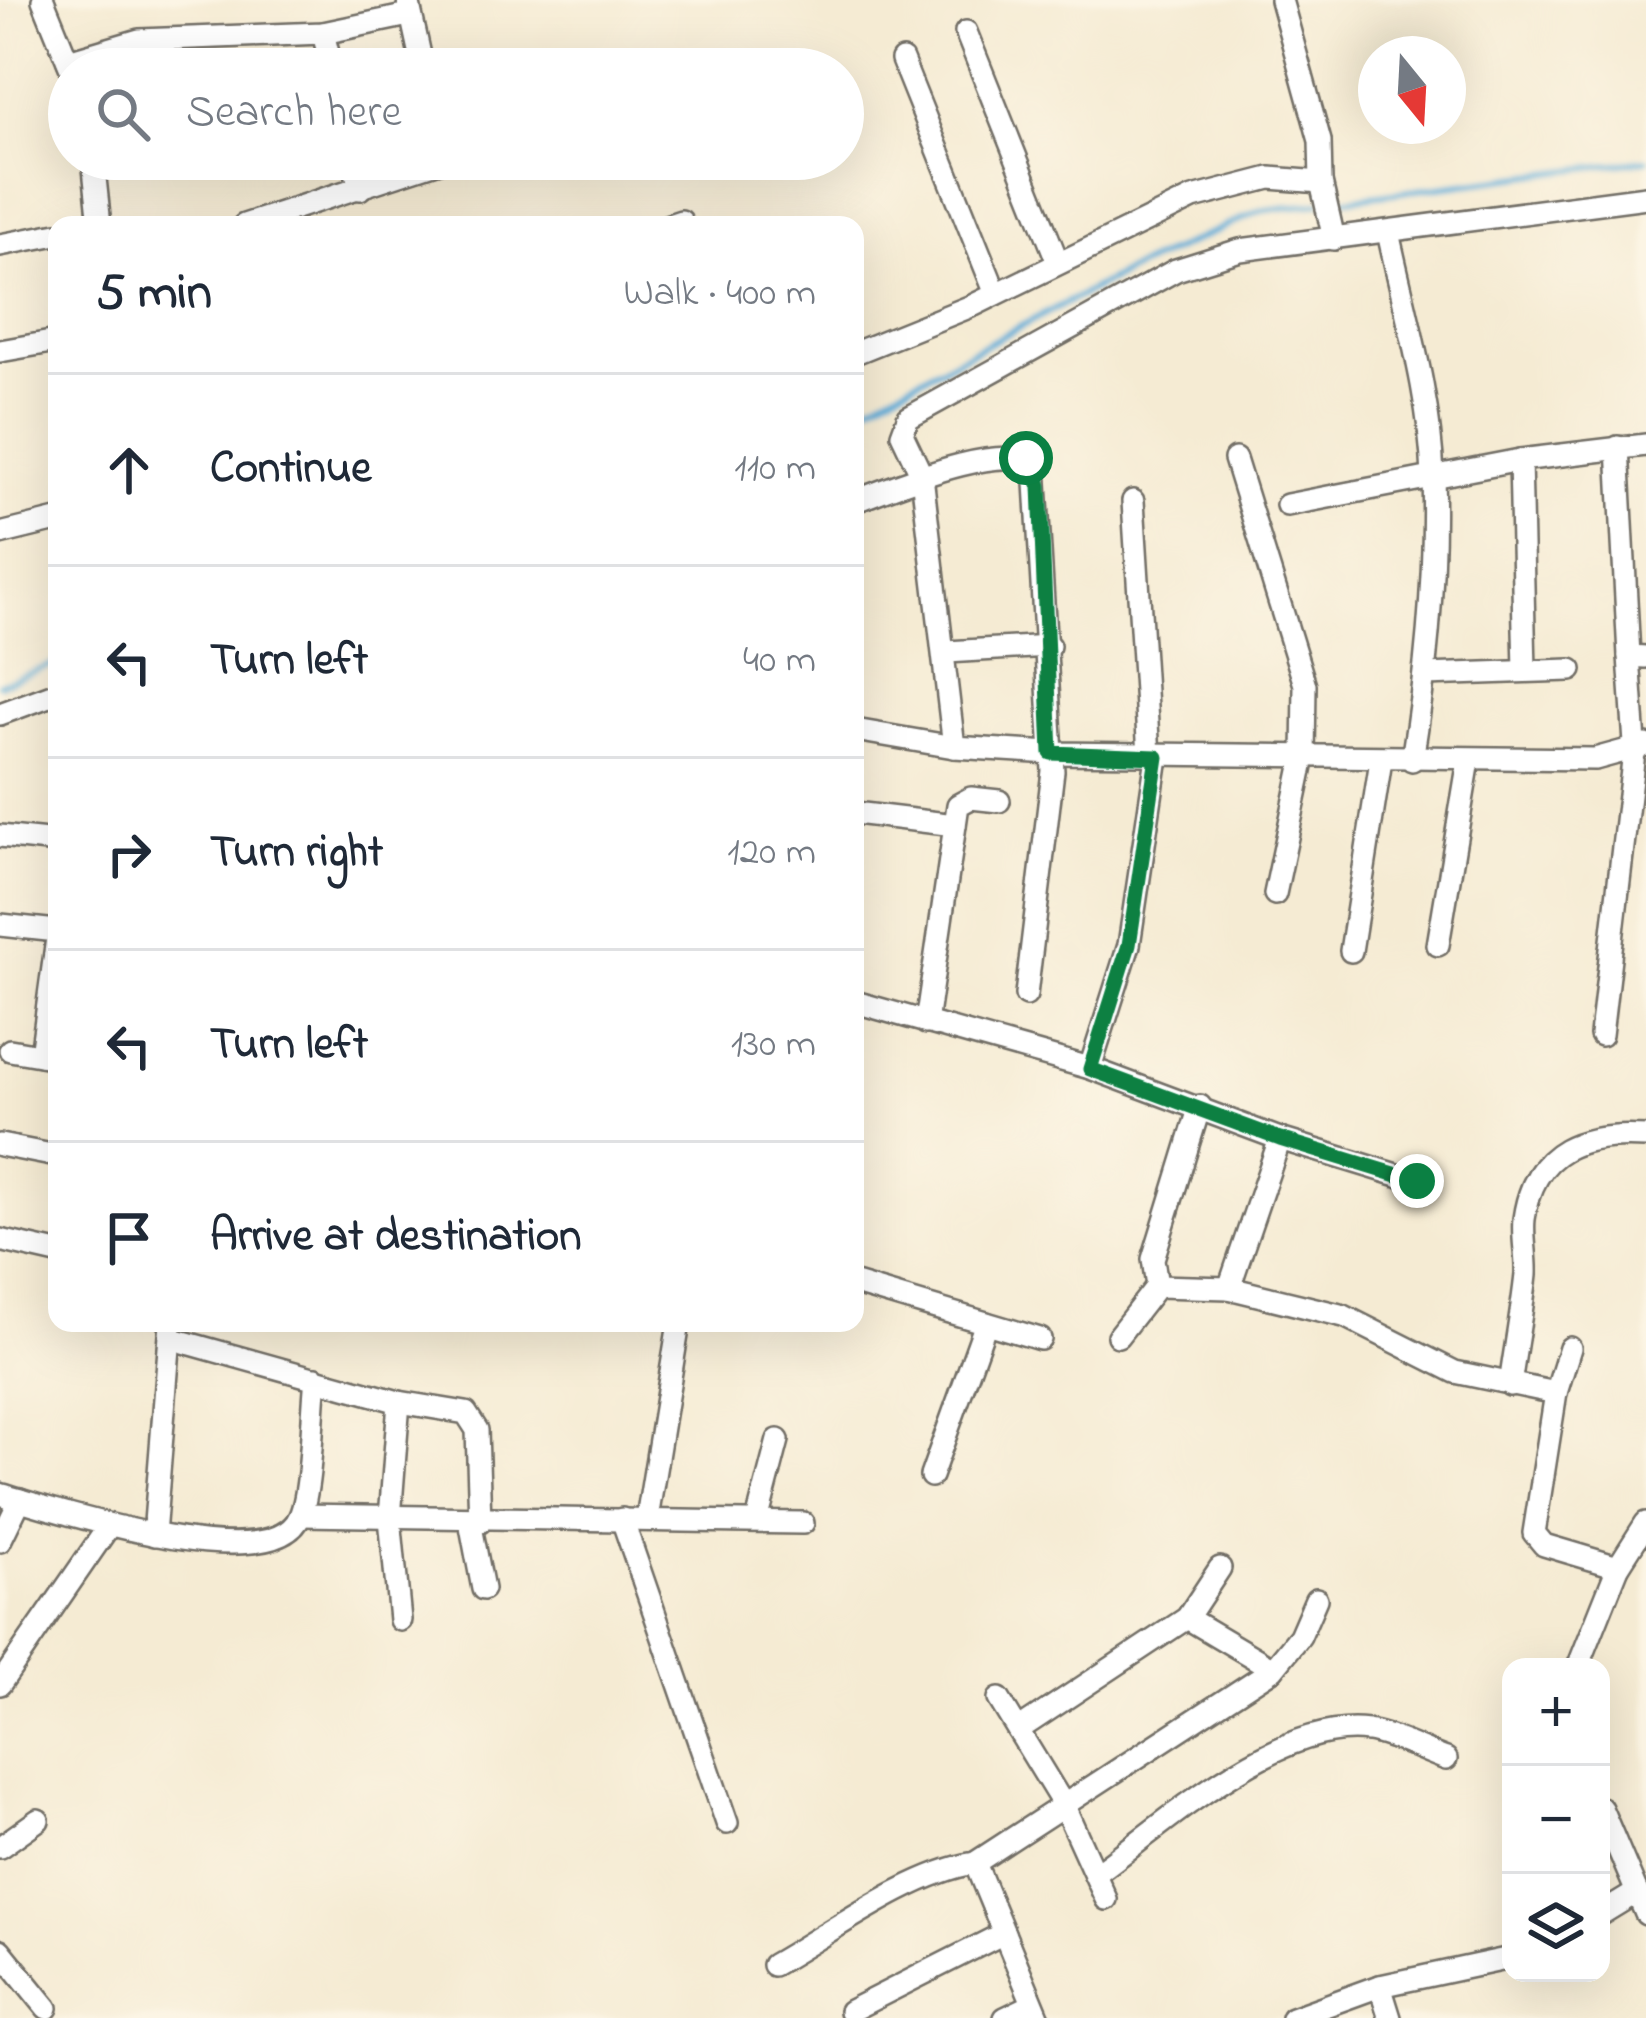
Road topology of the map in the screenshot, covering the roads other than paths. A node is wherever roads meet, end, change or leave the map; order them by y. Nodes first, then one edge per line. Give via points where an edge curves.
1 (44, 0) edge
2 (1281, 0) edge
3 (409, 7) edge
4 (966, 32) dead end
5 (323, 33) junction
6 (62, 48) edge
7 (117, 48) edge
8 (327, 48) edge
9 (418, 48) edge
10 (902, 60) dead end
11 (95, 180) edge
12 (358, 180) edge
13 (386, 180) edge
14 (1321, 182) junction
15 (360, 189) junction
16 (1646, 197) edge
17 (99, 216) edge
18 (273, 216) edge
19 (1331, 229) junction
20 (1388, 232) junction
21 (48, 236) edge
22 (0, 245) edge
23 (1057, 260) junction
24 (995, 294) junction
25 (48, 343) edge
26 (864, 348) edge
27 (0, 351) edge
28 (1646, 445) edge
29 (1618, 447) junction
30 (1235, 459) dead end
31 (1520, 460) junction
32 (922, 476) junction
33 (1433, 476) junction
34 (864, 498) edge
35 (1133, 501) dead end
36 (1287, 505) dead end
37 (48, 522) edge
38 (0, 534) edge
39 (1049, 646) junction
40 (947, 652) junction
41 (1637, 656) edge
42 (1571, 670) dead end
43 (1525, 671) junction
44 (1426, 674) junction
45 (48, 696) edge
46 (0, 714) edge
47 (864, 732) edge
48 (1641, 744) edge
49 (954, 747) junction
50 (1051, 753) junction
51 (1153, 756) junction
52 (1304, 757) junction
53 (1381, 760) junction
54 (1412, 760) junction
55 (1468, 760) junction
56 (999, 801) dead end
57 (864, 814) edge
58 (955, 825) junction
59 (0, 836) edge
60 (48, 841) edge
61 (1276, 894) dead end
62 (1, 925) edge
63 (48, 933) edge
64 (1438, 945) dead end
65 (1351, 951) dead end
66 (1026, 995) dead end
67 (864, 1005) edge
68 (926, 1023) junction
69 (1601, 1035) dead end
70 (10, 1050) dead end
71 (48, 1056) edge
72 (1090, 1069) junction
73 (1200, 1106) junction
74 (1646, 1137) edge
75 (1280, 1139) junction
76 (0, 1145) edge
77 (48, 1154) edge
78 (1417, 1181) dead end
79 (0, 1240) edge
80 (48, 1251) edge
81 (1157, 1286) junction
82 (864, 1287) edge
83 (1229, 1288) junction
84 (986, 1323) junction
85 (172, 1332) edge
86 (175, 1332) edge
87 (678, 1332) edge
88 (1118, 1336) dead end
89 (1040, 1339) dead end
90 (1570, 1348) dead end
91 (316, 1378) junction
92 (1510, 1385) junction
93 (1556, 1394) junction
94 (399, 1402) junction
95 (778, 1440) dead end
96 (931, 1476) dead end
97 (10, 1497) edge
98 (301, 1515) junction
99 (390, 1518) junction
100 (622, 1519) junction
101 (647, 1519) junction
102 (475, 1521) junction
103 (758, 1521) junction
104 (1646, 1522) edge
105 (803, 1523) dead end
106 (109, 1526) junction
107 (154, 1534) junction
108 (0, 1540) edge
109 (1618, 1567) junction
110 (1220, 1568) dead end
111 (482, 1589) dead end
112 (1316, 1599) dead end
113 (1187, 1618) junction
114 (400, 1620) dead end
115 (1582, 1658) edge
116 (1273, 1669) junction
117 (0, 1684) edge
118 (999, 1699) dead end
119 (1018, 1730) junction
120 (1446, 1759) dead end
121 (1063, 1804) junction
122 (38, 1820) dead end
123 (727, 1823) dead end
124 (1610, 1830) edge
125 (0, 1847) edge
126 (975, 1863) junction
127 (1095, 1874) junction
128 (1636, 1892) junction
129 (1106, 1899) dead end
130 (1610, 1908) edge
131 (1646, 1914) edge
132 (1004, 1934) junction
133 (1502, 1960) edge
134 (3, 1961) edge
135 (772, 1965) dead end
136 (1381, 1986) junction
137 (47, 2008) dead end
138 (850, 2011) dead end
139 (1036, 2011) edge
140 (1005, 2018) edge
141 (1292, 2018) edge
142 (1390, 2018) edge

1 - 6 street
2 - 14 street via 1320,141
3 - 5 street
3 - 9 street
4 - 23 street
5 - 7 street via 139,40
5 - 8 street
10 - 24 street
11 - 17 street
12 - 15 street
13 - 15 street
14 - 19 street
14 - 23 street via 1235,184
15 - 18 street
16 - 20 street
19 - 20 street
19 - 32 street via 1176,270 908,418 902,434
20 - 33 street
21 - 22 street
23 - 24 street
24 - 26 street
25 - 27 street
28 - 29 street
29 - 31 street
29 - 41 street
30 - 52 street via 1305,686
31 - 33 street
31 - 43 street
32 - 34 street
32 - 39 street via 1011,456 1035,466
32 - 40 street
33 - 36 street
33 - 44 street
35 - 51 street
37 - 38 street
39 - 40 street
39 - 50 street
40 - 49 street
41 - 48 street
42 - 43 street
43 - 44 street
44 - 54 street
45 - 46 street
47 - 49 street
48 - 55 street via 1594,759
48 - 69 street
49 - 50 street
50 - 51 street
50 - 66 street via 1051,812
51 - 52 street
51 - 72 street via 1129,945
52 - 53 street
52 - 61 street
53 - 54 street
53 - 65 street
54 - 55 street
55 - 64 street
56 - 58 street via 964,800
57 - 58 street
58 - 68 street
59 - 60 street
62 - 63 street
67 - 68 street
68 - 72 street
70 - 71 street
72 - 73 street
73 - 75 street
73 - 81 street via 1153,1259
74 - 92 street via 1590,1136 1563,1148 1536,1180 1524,1219 1526,1270
75 - 78 street
75 - 83 street
76 - 77 street
79 - 80 street
81 - 83 street
81 - 88 street
82 - 84 street
83 - 92 street via 1345,1316 1455,1372
84 - 89 street
84 - 96 street
85 - 107 street
86 - 91 street
87 - 101 street
90 - 93 street
91 - 94 street
91 - 98 street
92 - 93 street
93 - 109 street via 1534,1533 1544,1545
94 - 99 street
94 - 102 street via 474,1418
95 - 103 street
97 - 106 street
97 - 108 street
98 - 99 street
98 - 107 street via 279,1537 259,1542
99 - 102 street
99 - 114 street
100 - 101 street
100 - 102 street
100 - 123 street
101 - 103 street
102 - 111 street
103 - 105 street
104 - 109 street
106 - 107 street
106 - 117 street
109 - 115 street
110 - 113 street
112 - 116 street
113 - 116 street
113 - 119 street
116 - 121 street
118 - 119 street
119 - 121 street
120 - 127 street via 1369,1731 1300,1741 1244,1768
121 - 126 street
121 - 127 street
122 - 125 street
124 - 128 street
126 - 132 street
126 - 135 street via 901,1893
127 - 129 street
128 - 130 street
128 - 131 street
132 - 138 street
132 - 139 street
133 - 136 street
134 - 137 street
136 - 141 street
136 - 142 street
139 - 140 street

